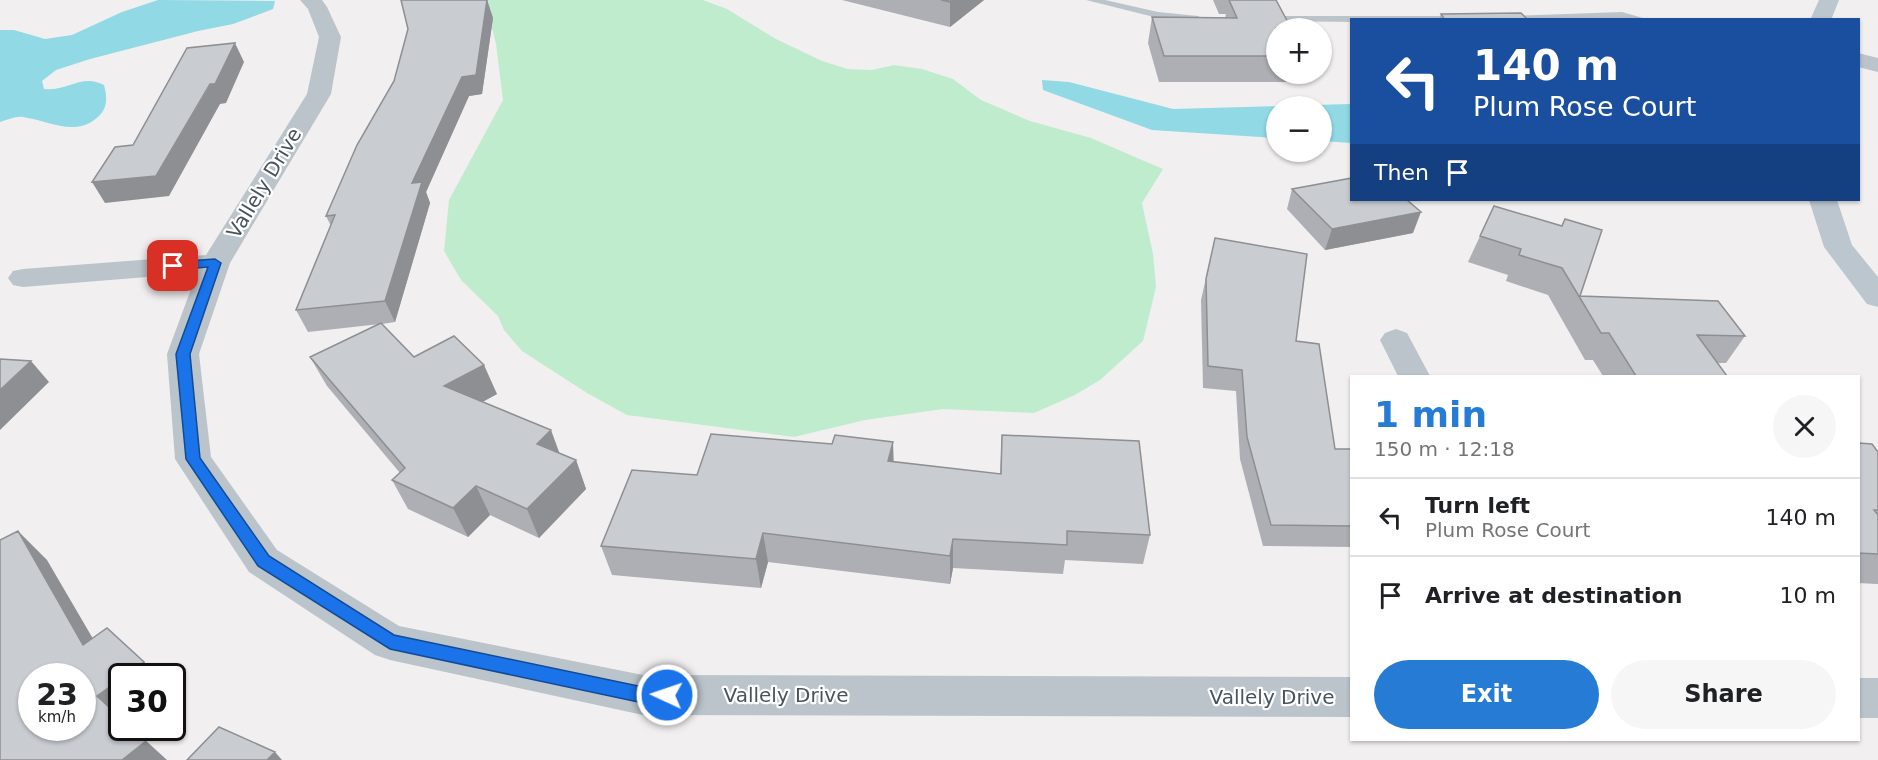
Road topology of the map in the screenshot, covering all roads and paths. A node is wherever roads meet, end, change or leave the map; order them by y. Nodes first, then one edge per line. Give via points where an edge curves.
1 (310, 0) edge
2 (1091, 0) edge
3 (1829, 0) edge
4 (1525, 18) edge
5 (1636, 18) edge
6 (1821, 18) edge
7 (1209, 19) edge
8 (1250, 19) edge
9 (1350, 19) edge
10 (1860, 60) edge
11 (1878, 65) edge
12 (1823, 201) edge
13 (215, 263) junction
14 (23, 278) dead end
15 (1878, 297) edge
16 (1396, 340) dead end
17 (1414, 375) edge
18 (1350, 697) edge
19 (1860, 698) edge
20 (1878, 698) edge

1 - 13 street, Vallely Drive via 330,37 319,94
2 - 7 lane via 1158,15
3 - 6 street
4 - 5 lane
8 - 9 lane
10 - 11 street
12 - 15 street via 1838,247
13 - 14 street
13 - 18 street, Vallely Drive via 183,354 193,459 263,561 390,642 643,695
16 - 17 street
19 - 20 street

